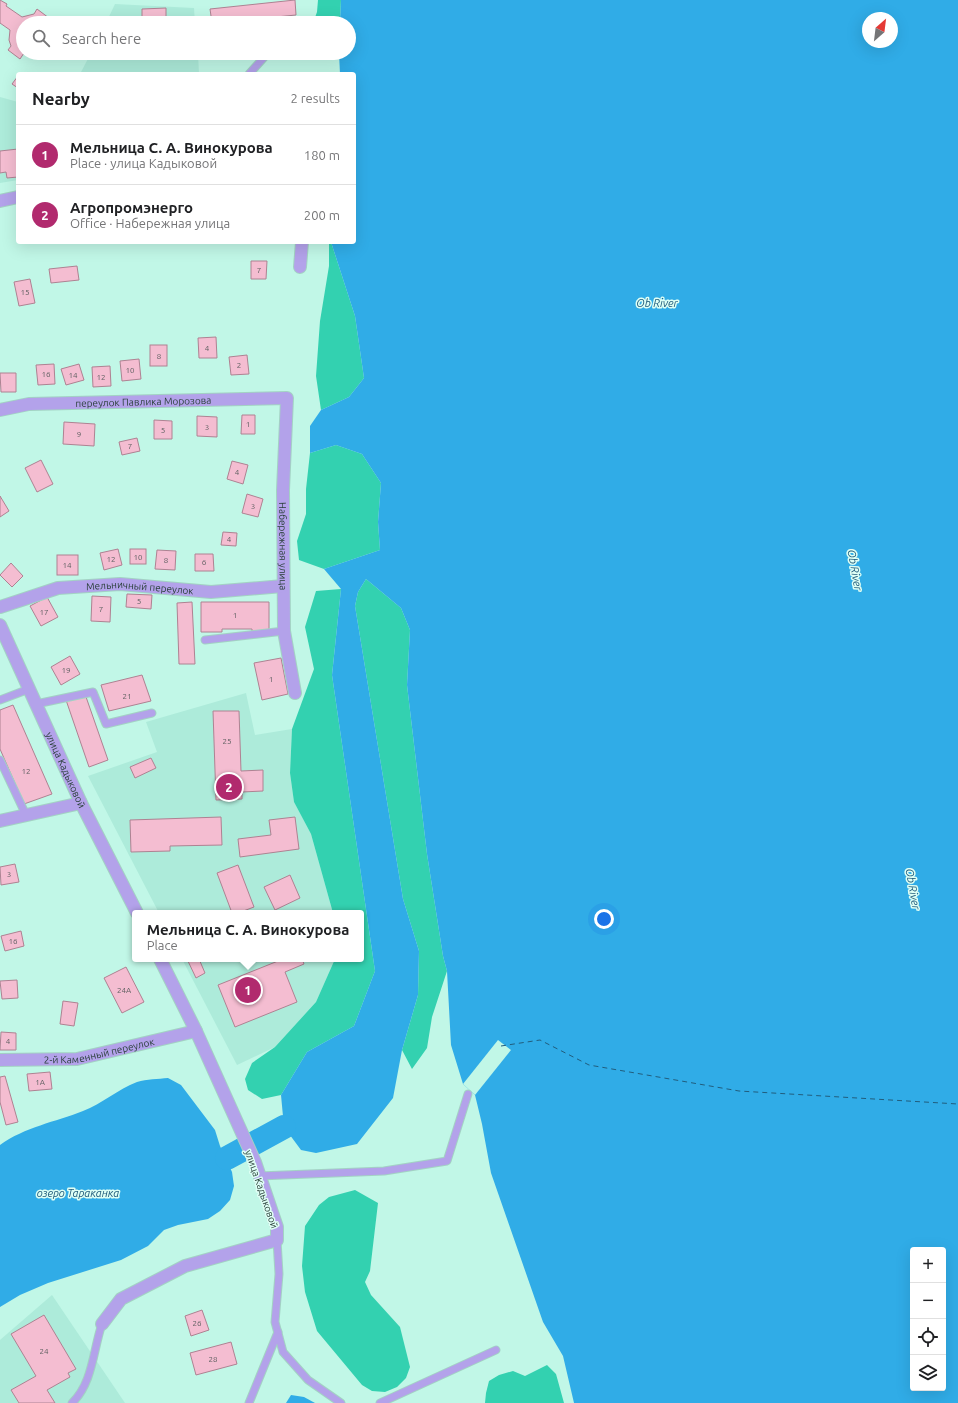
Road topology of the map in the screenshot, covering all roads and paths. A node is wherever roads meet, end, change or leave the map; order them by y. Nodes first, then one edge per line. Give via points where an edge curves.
1 (262, 60) edge
2 (251, 72) edge
3 (16, 197) edge
4 (0, 201) edge
5 (302, 244) edge
6 (300, 267) dead end
7 (287, 398) joint
8 (0, 410) edge
9 (283, 586) junction
10 (0, 607) edge
11 (0, 625) edge
12 (284, 631) junction
13 (205, 640) dead end
14 (3, 641) edge
15 (29, 689) junction
16 (295, 693) dead end
17 (0, 700) edge
18 (36, 704) junction
19 (152, 713) dead end
20 (0, 760) edge
21 (81, 803) junction
22 (26, 815) junction
23 (0, 821) edge
24 (135, 910) edge
25 (162, 962) edge
26 (196, 1031) junction
27 (0, 1060) edge
28 (468, 1094) dead end
29 (259, 1176) junction
30 (277, 1240) junction
31 (102, 1324) joint
32 (278, 1332) junction
33 (496, 1350) dead end
34 (72, 1403) edge
35 (249, 1403) edge
36 (341, 1403) edge
37 (380, 1403) edge

1 - 2 lane
3 - 4 street
5 - 6 street
7 - 8 street, переулок Павлика Морозова via 29,404
7 - 9 street, Набережная улица via 282,490
9 - 10 street, Мельничный переулок via 211,592 120,584 58,588
9 - 12 street, Набережная улица
11 - 14 street, улица Кадыковой
12 - 13 lane
12 - 16 street, Набережная улица
14 - 15 street, улица Кадыковой
15 - 17 lane
15 - 18 street, улица Кадыковой
18 - 19 lane via 93,692 106,724
18 - 21 street, улица Кадыковой
20 - 22 lane
21 - 22 street
21 - 24 street, улица Кадыковой
22 - 23 street
25 - 26 street, улица Кадыковой
26 - 27 street, 2-й Каменный переулок via 78,1059
26 - 29 street, улица Кадыковой
28 - 29 lane via 447,1161 384,1171
29 - 30 street, улица Кадыковой via 277,1227
30 - 31 street, улица Кадыковой via 185,1266 122,1299
30 - 32 lane via 279,1274 275,1322
31 - 34 lane via 88,1378
32 - 35 lane
32 - 36 lane via 284,1352 308,1380
33 - 37 lane

